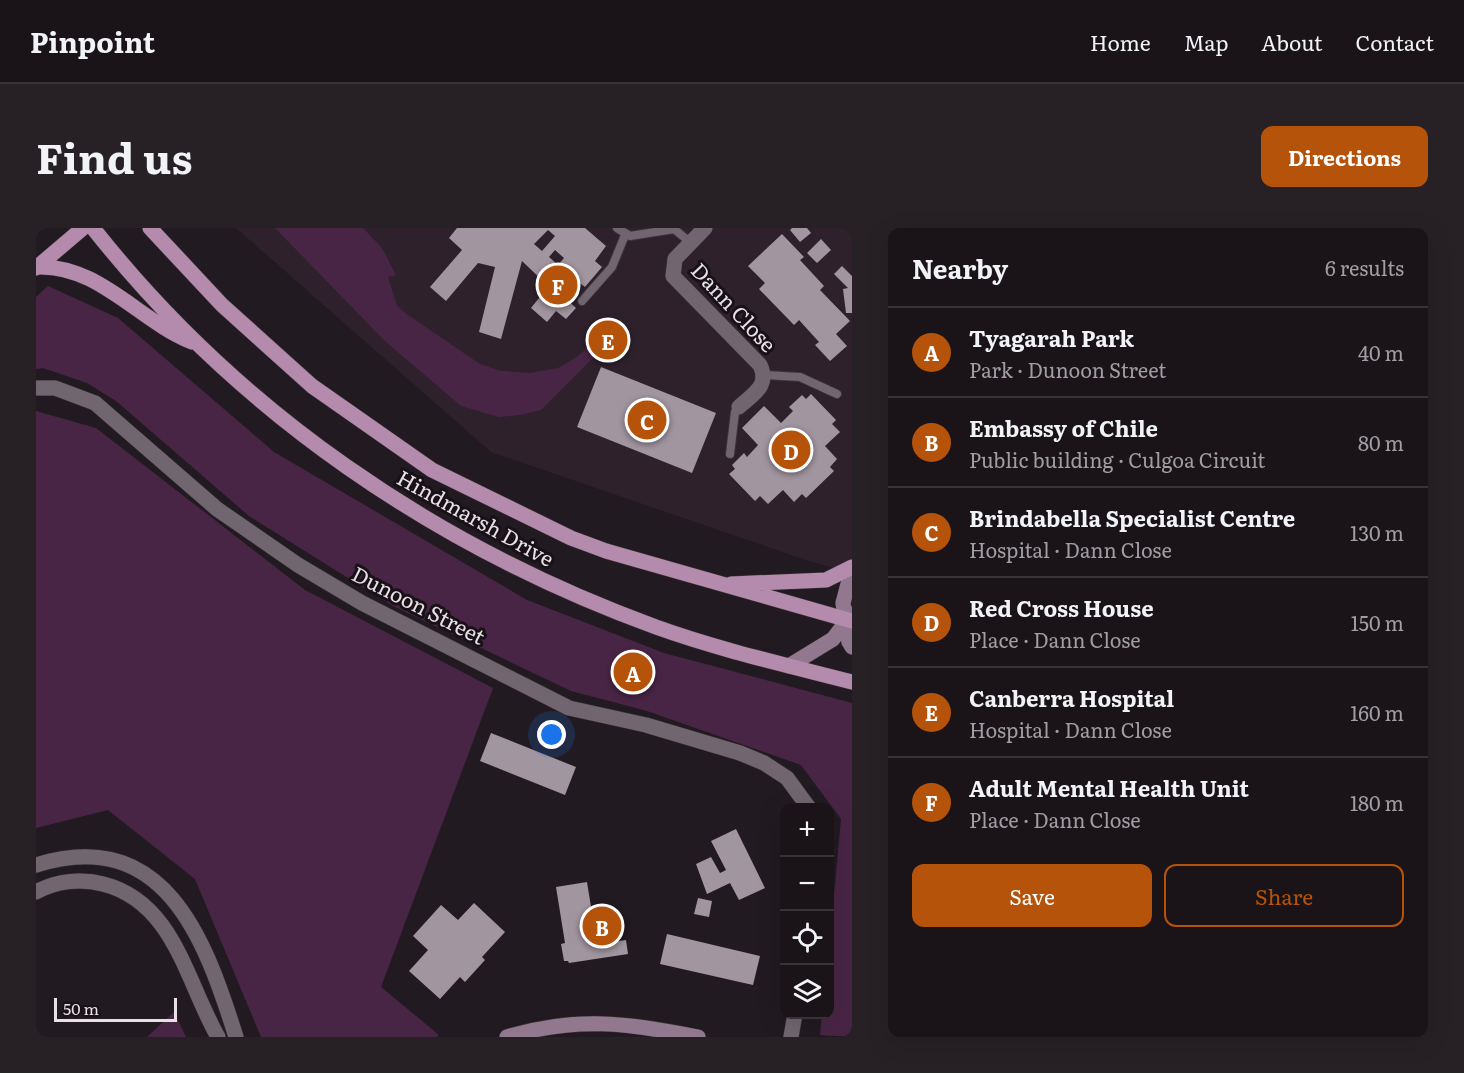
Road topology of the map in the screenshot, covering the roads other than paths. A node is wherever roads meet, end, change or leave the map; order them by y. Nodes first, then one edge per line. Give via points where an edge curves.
1 (83, 228) edge
2 (93, 228) edge
3 (150, 228) edge
4 (168, 228) edge
5 (617, 228) edge
6 (705, 228) edge
7 (625, 235) junction
8 (691, 243) junction
9 (169, 249) junction
10 (36, 267) edge
11 (582, 301) dead end
12 (198, 344) junction
13 (765, 375) junction
14 (36, 388) edge
15 (837, 394) dead end
16 (739, 407) joint
17 (730, 454) dead end
18 (852, 568) edge
19 (716, 584) junction
20 (850, 618) edge
21 (852, 646) edge
22 (789, 666) junction
23 (852, 682) edge
24 (806, 803) edge
25 (36, 865) edge
26 (36, 892) edge
27 (794, 1019) edge
28 (218, 1037) edge
29 (236, 1037) edge
30 (507, 1037) edge
31 (698, 1037) edge
32 (791, 1037) edge

1 - 10 main road
2 - 12 main road, Hindmarsh Drive via 132,278
3 - 9 main road, Hindmarsh Drive
4 - 9 main road
5 - 7 lane
6 - 8 street, Dann Close
7 - 8 lane via 674,228
7 - 11 lane via 612,267
8 - 13 street, Dann Close via 675,259 673,276 760,365
9 - 19 main road, Hindmarsh Drive via 222,305 312,386 432,470 571,538
10 - 12 main road via 66,270 85,278 122,298 171,333
12 - 22 main road, Hindmarsh Drive via 302,436 408,510 550,584 656,627
13 - 15 lane via 800,377
13 - 16 street, Dann Close via 759,388
14 - 24 street, Dunoon Street via 55,388 95,403 217,509 362,603 569,708 646,725 764,763 787,778
16 - 17 lane, Dann Close
18 - 19 main road via 826,580
18 - 20 street via 843,603
19 - 20 main road, Hindmarsh Drive
20 - 21 street
20 - 22 street via 833,639
22 - 23 main road, Hindmarsh Drive
25 - 29 street via 60,857 92,856 126,864 156,880 190,920
26 - 28 street via 64,881 93,881 141,900 170,935 202,1011
27 - 32 street
30 - 31 street via 536,1028 596,1022

